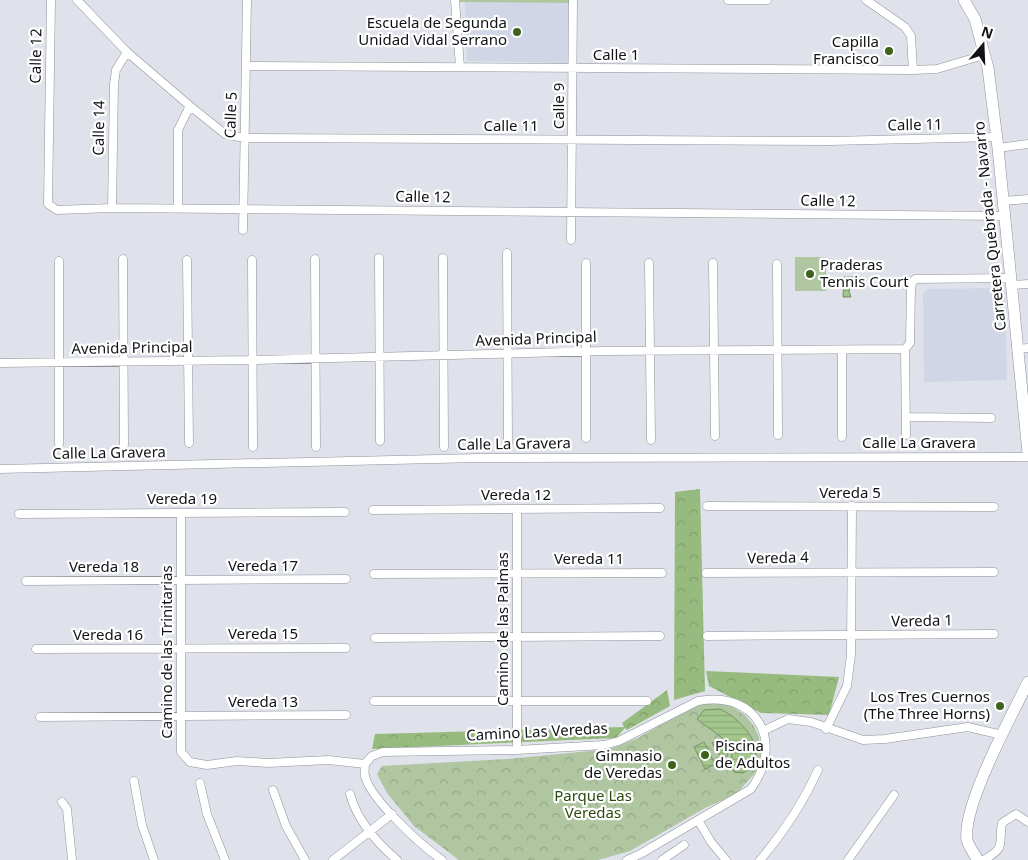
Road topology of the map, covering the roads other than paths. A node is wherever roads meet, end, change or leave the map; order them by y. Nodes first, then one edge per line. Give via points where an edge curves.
1 (51, 0) edge
2 (77, 0) edge
3 (247, 0) edge
4 (455, 0) edge
5 (573, 0) edge
6 (728, 0) edge
7 (767, 0) edge
8 (866, 0) edge
9 (964, 0) edge
10 (127, 52) junction
11 (984, 55) junction
12 (246, 66) junction
13 (460, 67) junction
14 (572, 68) junction
15 (913, 70) junction
16 (190, 106) junction
17 (244, 138) junction
18 (572, 140) junction
19 (997, 143) junction
20 (1028, 144) edge
21 (1028, 199) edge
22 (1003, 201) junction
23 (112, 208) junction
24 (178, 208) junction
25 (244, 209) junction
26 (572, 212) junction
27 (1004, 216) junction
28 (243, 230) dead end
29 (571, 240) dead end
30 (507, 253) dead end
31 (315, 258) dead end
32 (379, 258) dead end
33 (443, 258) dead end
34 (123, 260) dead end
35 (187, 260) dead end
36 (252, 260) dead end
37 (59, 261) dead end
38 (586, 263) dead end
39 (649, 263) dead end
40 (713, 263) dead end
41 (777, 264) dead end
42 (1010, 282) junction
43 (1028, 284) edge
44 (1022, 348) edge
45 (905, 349) junction
46 (649, 350) junction
47 (713, 350) junction
48 (778, 350) junction
49 (842, 350) junction
50 (586, 351) junction
51 (508, 353) junction
52 (445, 355) junction
53 (380, 357) junction
54 (316, 358) junction
55 (253, 360) junction
56 (189, 361) junction
57 (59, 362) junction
58 (124, 362) junction
59 (0, 363) edge
60 (906, 417) junction
61 (991, 418) dead end
62 (1027, 426) edge
63 (778, 435) dead end
64 (906, 435) dead end
65 (716, 436) dead end
66 (842, 436) dead end
67 (586, 438) dead end
68 (650, 440) dead end
69 (380, 441) dead end
70 (59, 444) dead end
71 (189, 444) dead end
72 (508, 444) dead end
73 (124, 445) dead end
74 (316, 446) dead end
75 (252, 447) dead end
76 (444, 447) dead end
77 (1028, 455) edge
78 (0, 469) edge
79 (707, 506) dead end
80 (852, 506) junction
81 (994, 507) dead end
82 (660, 508) dead end
83 (517, 509) junction
84 (373, 510) dead end
85 (345, 512) dead end
86 (181, 513) junction
87 (19, 514) dead end
88 (851, 572) junction
89 (994, 572) dead end
90 (517, 573) junction
91 (662, 573) dead end
92 (706, 573) dead end
93 (374, 574) dead end
94 (346, 579) dead end
95 (181, 580) junction
96 (26, 581) dead end
97 (994, 634) dead end
98 (660, 636) dead end
99 (707, 636) dead end
100 (850, 636) junction
101 (517, 637) junction
102 (375, 638) dead end
103 (180, 648) junction
104 (346, 648) dead end
105 (36, 649) dead end
106 (1028, 682) edge
107 (374, 701) dead end
108 (517, 701) junction
109 (647, 701) dead end
110 (346, 715) dead end
111 (180, 716) junction
112 (40, 717) dead end
113 (826, 729) junction
114 (763, 731) junction
115 (1002, 735) junction
116 (517, 750) junction
117 (365, 764) junction
118 (818, 770) dead end
119 (134, 781) dead end
120 (200, 783) dead end
121 (273, 790) dead end
122 (350, 794) dead end
123 (894, 795) dead end
124 (62, 802) dead end
125 (392, 814) junction
126 (698, 820) junction
127 (1028, 822) edge
128 (369, 832) junction
129 (684, 845) dead end
130 (645, 857) edge
131 (72, 860) edge
132 (154, 860) edge
133 (225, 860) edge
134 (305, 860) edge
135 (333, 860) edge
136 (397, 860) edge
137 (442, 860) edge
138 (626, 860) edge
139 (662, 860) edge
140 (726, 860) edge
141 (760, 860) edge
142 (848, 860) edge
143 (978, 860) edge
144 (984, 860) edge

1 - 23 street, Calle 12 via 48,204 57,210
2 - 10 street, Calle 11
3 - 12 street, Calle 5
4 - 13 street
5 - 14 street, Calle 9
6 - 7 street
8 - 15 street via 905,27 911,36
9 - 11 street, Carretera Quebrada - Navarro via 976,18
10 - 16 street, Calle 11
10 - 23 street, Calle 14 via 116,70 114,84
11 - 15 street, Calle 1 via 937,69
11 - 19 street, Carretera Quebrada - Navarro
12 - 13 street, Calle 1
12 - 17 street, Calle 5
13 - 14 street, Calle 1
14 - 15 street, Calle 1
14 - 18 street, Calle 9
16 - 17 street, Calle 11 via 225,134
16 - 24 street via 178,130
17 - 18 street, Calle 11
17 - 25 street, Calle 5
18 - 19 street, Calle 11
18 - 26 street, Calle 9
19 - 20 street, Calle 11
19 - 22 street, Carretera Quebrada - Navarro
21 - 22 street
22 - 27 street, Carretera Quebrada - Navarro
23 - 24 street, Calle 12
24 - 25 street, Calle 12
25 - 26 street, Calle 12
25 - 28 street, Calle 5
26 - 27 street, Calle 12
26 - 29 street, Calle 9
27 - 42 street, Carretera Quebrada - Navarro
30 - 51 street
31 - 54 street
32 - 53 street
33 - 52 street
34 - 58 street
35 - 56 street
36 - 55 street
37 - 57 street
38 - 50 street
39 - 46 street
40 - 47 street
41 - 48 street
42 - 43 street
42 - 44 street, Carretera Quebrada - Navarro
42 - 45 street via 915,279 911,290 910,343
44 - 62 street, Carretera Quebrada - Navarro
45 - 49 street, Avenida Principal
45 - 60 street
46 - 47 street, Avenida Principal
46 - 50 street, Avenida Principal
46 - 68 street
47 - 48 street, Avenida Principal
47 - 65 street
48 - 49 street, Avenida Principal
48 - 63 street
49 - 66 street
50 - 51 street, Avenida Principal
50 - 67 street
51 - 52 street, Avenida Principal
51 - 72 street
52 - 53 street, Avenida Principal
52 - 76 street
53 - 54 street, Avenida Principal
53 - 69 street
54 - 55 street, Avenida Principal
54 - 74 street
55 - 56 street, Avenida Principal
55 - 75 street
56 - 58 street, Avenida Principal
56 - 71 street
57 - 58 street, Avenida Principal
57 - 59 street, Avenida Principal
57 - 70 street
58 - 73 street
60 - 61 street
60 - 64 street
62 - 77 street, Carretera Quebrada - Navarro
77 - 78 street, Calle La Gravera via 479,458
79 - 80 street, Vereda 5
80 - 81 street, Vereda 5
80 - 88 street
82 - 83 street, Vereda 12
83 - 84 street, Vereda 12
83 - 90 street, Camino de las Palmas
85 - 86 street, Vereda 19
86 - 87 street, Vereda 19
86 - 95 street, Camino de las Trinitarias
88 - 89 street, Vereda 4
88 - 92 street, Vereda 4
88 - 100 street
90 - 91 street, Vereda 11
90 - 93 street, Vereda 11
90 - 101 street, Camino de las Palmas
94 - 95 street, Vereda 17
95 - 96 street, Vereda 18
95 - 103 street, Camino de las Trinitarias
97 - 100 street, Vereda 1
98 - 101 street
99 - 100 street, Vereda 1
100 - 113 street via 847,686
101 - 102 street
101 - 108 street, Camino de las Palmas
103 - 104 street, Vereda 15
103 - 105 street, Vereda 16
103 - 111 street, Camino de las Trinitarias
106 - 115 street
107 - 108 street
108 - 109 street
108 - 116 street, Camino de las Palmas
110 - 111 street, Vereda 13
111 - 112 street, Vereda 13
111 - 117 street, Camino de las Trinitarias via 181,752 190,762 207,765 237,761 328,760
113 - 114 street via 811,722 788,719
113 - 115 street via 863,740 968,728
114 - 116 street, Camino Las Veredas via 754,716 743,707 729,700 712,698 698,701 619,741 604,745
114 - 126 street, Camino Las Veredas via 767,741 766,756 760,776 751,789
115 - 143 street via 969,816 967,842
116 - 117 street, Camino Las Veredas via 383,752 372,756
117 - 125 street via 365,776 374,793
118 - 141 street via 805,799
119 - 132 street via 142,825
120 - 133 street via 207,814
121 - 134 street via 286,826
122 - 128 street
123 - 142 street
124 - 131 street via 66,809
125 - 128 street
125 - 137 street via 422,845
126 - 130 street, Camino Las Veredas
126 - 140 street via 710,842
127 - 144 street via 1016,814 1002,823 1002,844 998,852
128 - 135 street
128 - 136 street
129 - 139 street
130 - 138 street, Camino Las Veredas

